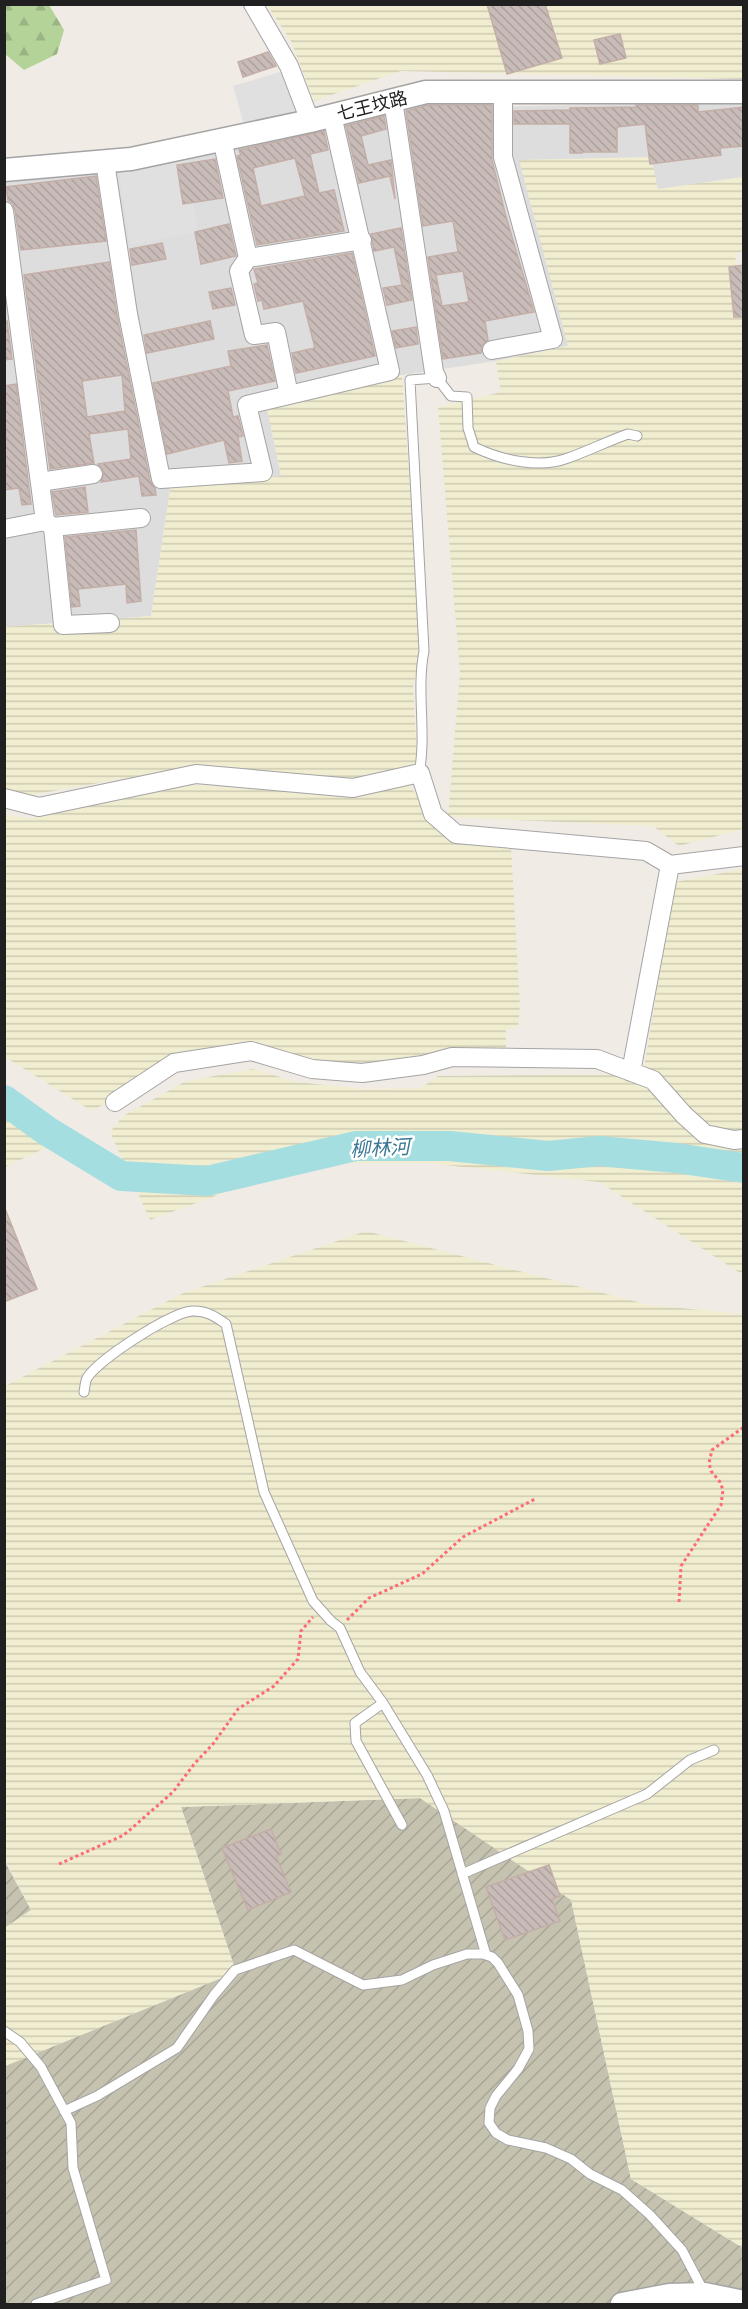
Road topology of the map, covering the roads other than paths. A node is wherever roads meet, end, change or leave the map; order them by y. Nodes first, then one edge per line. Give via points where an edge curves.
1 (253, 4) edge
2 (503, 92) junction
3 (744, 92) edge
4 (393, 100) junction
5 (332, 115) junction
6 (310, 121) junction
7 (222, 140) junction
8 (105, 162) junction
9 (4, 170) edge
10 (4, 211) edge
11 (362, 240) junction
12 (248, 258) junction
13 (492, 350) dead end
14 (437, 378) junction
15 (289, 395) junction
16 (637, 436) dead end
17 (93, 474) dead end
18 (40, 482) junction
19 (141, 518) dead end
20 (49, 524) junction
21 (4, 529) edge
22 (110, 623) dead end
23 (419, 774) junction
24 (4, 798) edge
25 (744, 856) edge
26 (670, 865) junction
27 (631, 1072) junction
28 (115, 1102) dead end
29 (744, 1139) edge
30 (84, 1392) dead end
31 (383, 1703) junction
32 (714, 1750) dead end
33 (402, 1825) dead end
34 (462, 1874) junction
35 (486, 1955) junction
36 (4, 2031) edge
37 (64, 2111) junction
38 (705, 2294) junction
39 (744, 2302) edge
40 (36, 2304) edge
41 (622, 2304) edge

1 - 6 street via 289,66
2 - 3 street, 七王坟路
2 - 4 street, 七王坟路 via 426,92
2 - 13 street via 503,157 553,339
4 - 5 street, 七王坟路
4 - 14 street
5 - 6 street, 七王坟路
5 - 11 street
6 - 7 street, 七王坟路
7 - 8 street, 七王坟路
7 - 12 street
8 - 9 street, 七王坟路
8 - 15 street via 128,314 161,479 263,472 247,405
10 - 18 street
11 - 12 street
11 - 15 street via 390,371
12 - 15 street via 239,271 254,335 276,332
14 - 16 lane via 451,396 467,397 468,428 474,447 494,457 545,463 567,459 628,434
14 - 23 lane via 410,380 424,651 420,673 423,752
17 - 18 street
18 - 20 street
19 - 20 street
20 - 21 street
20 - 22 street via 63,625
23 - 24 street via 353,789 196,774 39,807
23 - 26 street via 433,814 456,834 646,851
25 - 26 street
26 - 27 street
27 - 28 street via 597,1059 452,1057 362,1073 312,1069 251,1051 174,1063
27 - 29 street via 653,1080 705,1134
30 - 31 lane via 86,1379 109,1357 176,1315 211,1313 226,1324 264,1492 313,1600 340,1628 360,1672
31 - 33 lane via 355,1723 356,1741
31 - 34 lane via 444,1811
32 - 34 lane via 690,1760 647,1794
34 - 35 lane
35 - 37 lane via 467,1954 402,1980 363,1985 294,1950 235,1970 177,2048
35 - 38 lane via 498,1963 518,1995 529,2049 493,2102 489,2123 508,2140 546,2148 572,2159 590,2174 622,2190 682,2250
36 - 37 lane via 41,2067
37 - 40 lane via 71,2123 73,2168 106,2280
38 - 39 street
38 - 41 street via 669,2295

